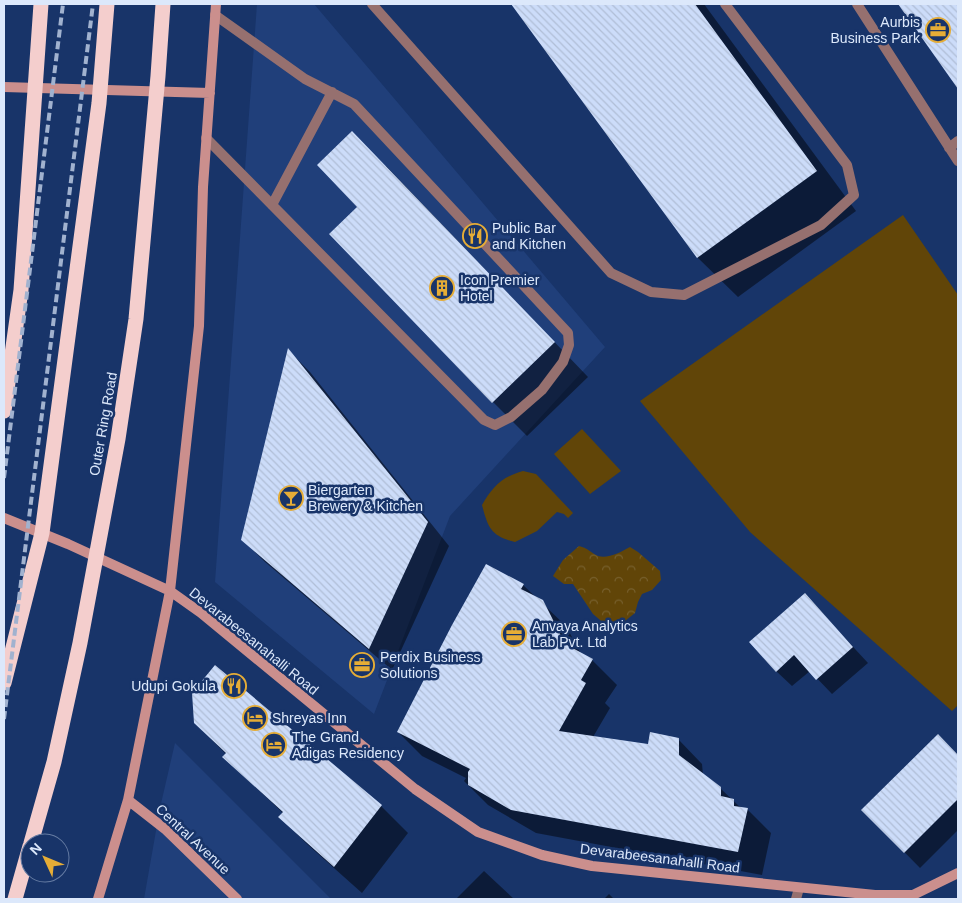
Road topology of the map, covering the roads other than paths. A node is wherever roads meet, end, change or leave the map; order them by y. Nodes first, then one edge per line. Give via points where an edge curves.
1 (41, 4) edge
2 (107, 4) edge
3 (163, 4) edge
4 (216, 4) edge
5 (372, 4) edge
6 (725, 4) edge
7 (857, 4) edge
8 (215, 15) junction
9 (4, 87) edge
10 (100, 90) junction
11 (210, 92) junction
12 (332, 92) junction
13 (206, 138) junction
14 (958, 141) edge
15 (949, 148) junction
16 (958, 161) edge
17 (272, 205) junction
18 (4, 411) edge
19 (4, 518) edge
20 (42, 533) junction
21 (170, 591) junction
22 (4, 683) edge
23 (128, 800) junction
24 (33, 833) edge
25 (958, 873) edge
26 (20, 881) edge
27 (799, 888) junction
28 (15, 899) edge
29 (98, 899) edge
30 (237, 899) edge
31 (796, 899) edge

1 - 18 highway via 21,290
2 - 10 highway
3 - 24 highway, Outer Ring Road via 136,319 118,439 80,643 54,762
4 - 8 street
5 - 6 street via 611,273 651,292 684,296 821,225 854,196 847,165
7 - 15 street
8 - 11 street
8 - 12 street via 305,79
9 - 10 street
10 - 11 street
10 - 20 highway
11 - 13 street
12 - 17 street
12 - 17 street via 354,104 568,333 569,345 563,362 542,390 511,416 495,425 484,420
13 - 17 street
13 - 21 street via 199,326
14 - 15 street
15 - 16 street
19 - 20 street, Devarabeesanahalli Road
20 - 21 street, Devarabeesanahalli Road
20 - 22 highway
21 - 23 street
21 - 27 street, Devarabeesanahalli Road via 415,790 478,832 542,855 592,866
23 - 29 street
23 - 30 street, Central Avenue via 165,829
25 - 27 street, Devarabeesanahalli Road via 913,894 875,895
26 - 28 highway, Outer Ring Road
27 - 31 street

